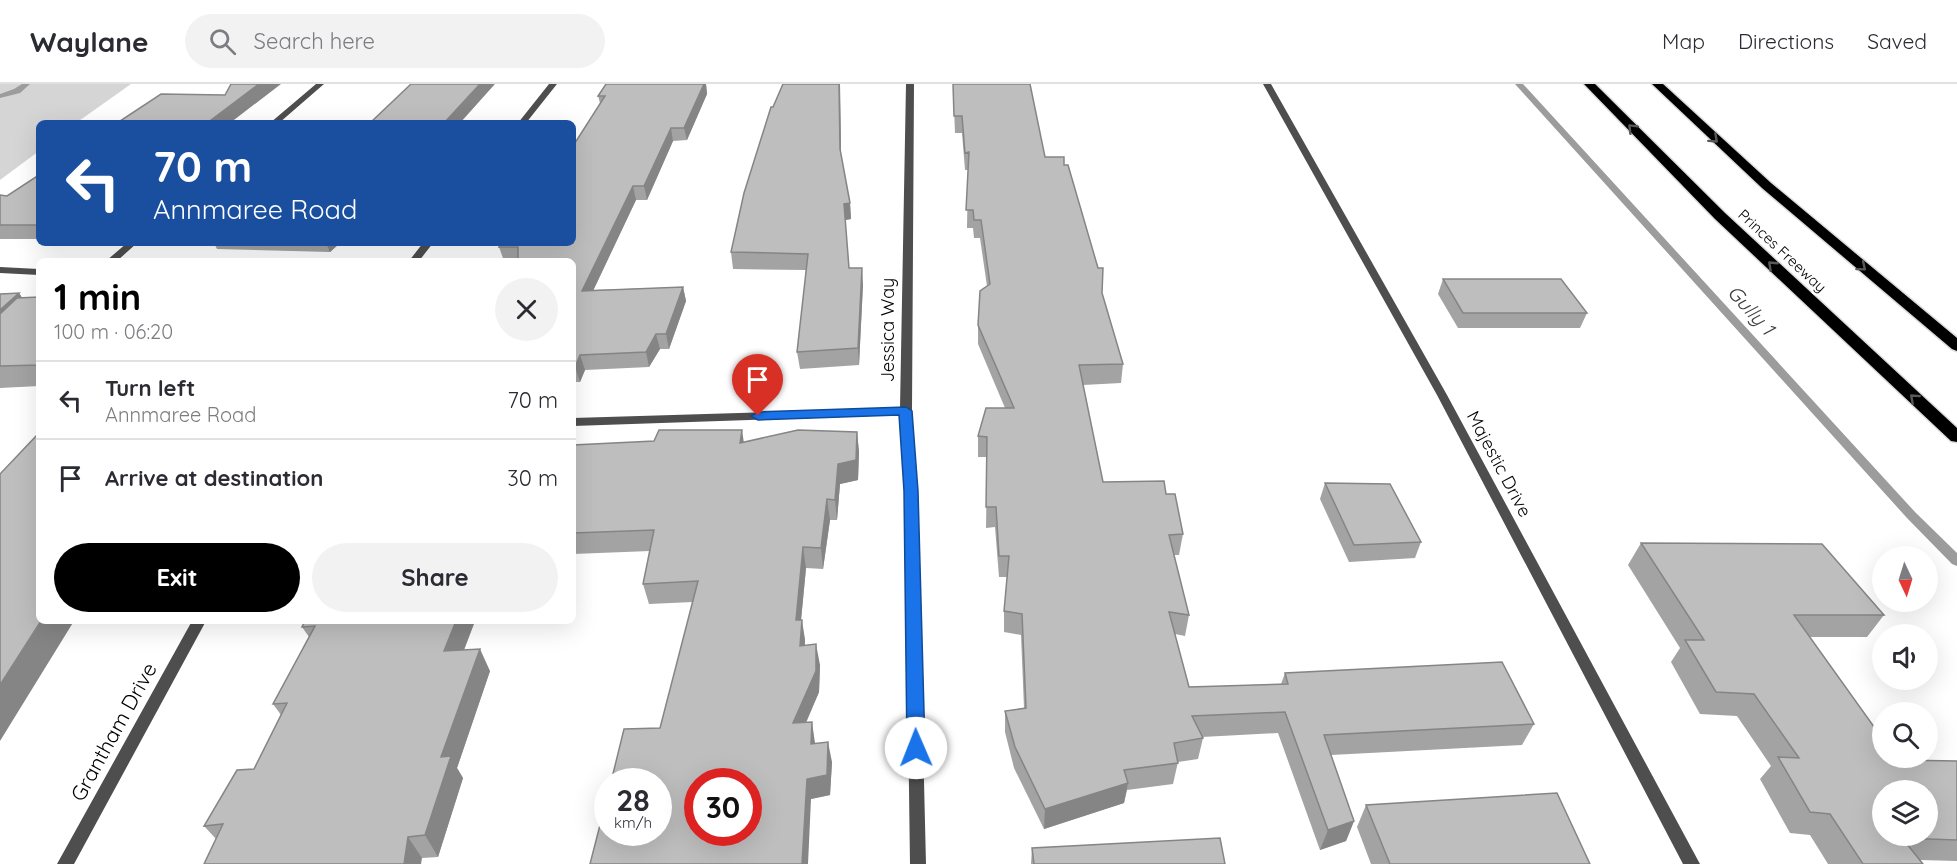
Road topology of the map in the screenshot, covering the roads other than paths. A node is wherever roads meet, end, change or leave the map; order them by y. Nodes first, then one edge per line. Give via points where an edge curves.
1 (320, 84) edge
2 (553, 84) edge
3 (910, 84) edge
4 (1268, 84) edge
5 (1589, 84) edge
6 (1657, 84) edge
7 (278, 120) edge
8 (524, 120) edge
9 (128, 246) edge
10 (426, 246) edge
11 (114, 258) edge
12 (416, 258) edge
13 (0, 270) edge
14 (36, 272) edge
15 (1957, 346) edge
16 (906, 411) junction
17 (576, 422) edge
18 (1957, 437) edge
19 (197, 624) edge
20 (65, 864) edge
21 (918, 864) edge
22 (1692, 864) edge

1 - 7 street
2 - 8 street
3 - 16 street, Jessica Way
4 - 22 street, Majestic Drive via 1442,396
18 -> 5 highway, Princes Freeway via 1720,216
6 -> 15 highway via 1800,215
9 - 11 street
10 - 12 street
13 - 14 street
16 - 17 street
16 - 21 street, Jessica Way
19 - 20 street, Grantham Drive

